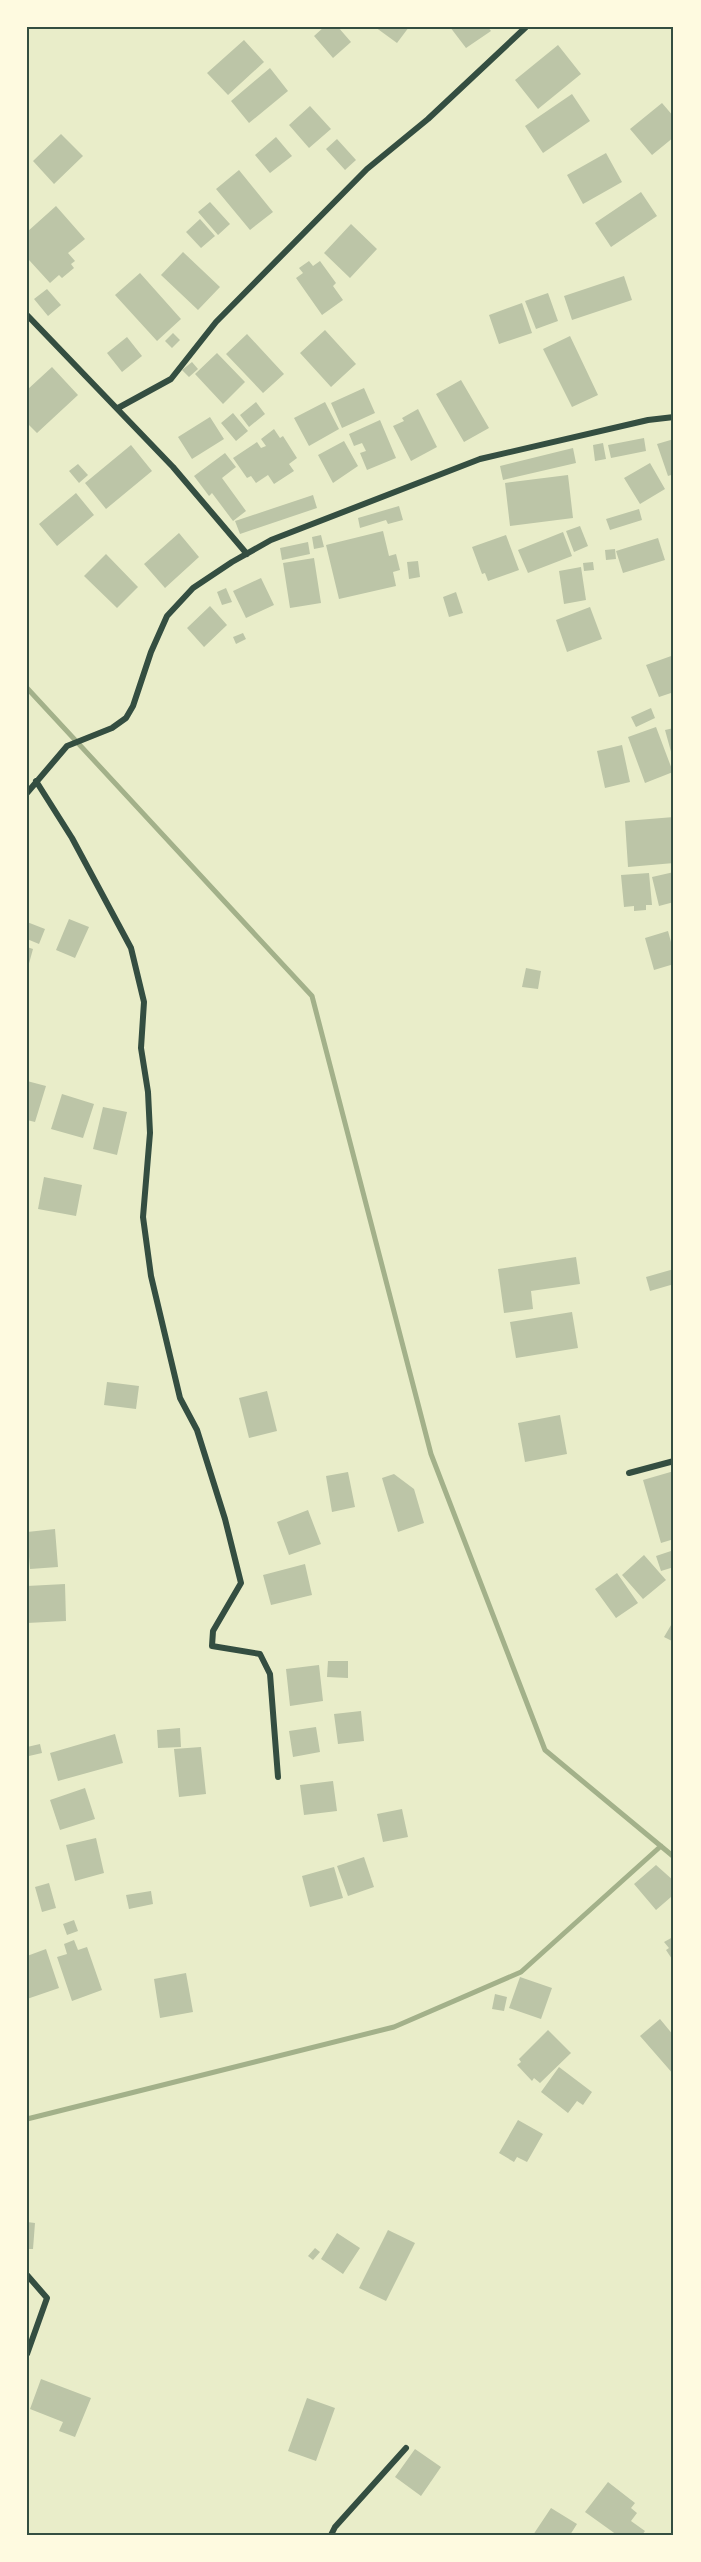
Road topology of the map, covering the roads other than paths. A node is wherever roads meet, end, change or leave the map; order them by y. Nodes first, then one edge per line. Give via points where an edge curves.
1 (526, 27) edge
2 (27, 315) edge
3 (117, 408) junction
4 (674, 417) edge
5 (247, 554) junction
6 (36, 781) junction
7 (27, 793) edge
8 (674, 1461) edge
9 (629, 1473) dead end
10 (278, 1777) dead end
11 (27, 2275) edge
12 (27, 2354) edge
13 (406, 2448) dead end
14 (331, 2535) edge

1 - 3 street via 428,119 367,169 216,322 171,379
2 - 3 street
3 - 5 street
4 - 5 street via 480,459 280,536
5 - 6 street via 193,588 167,616 126,718 112,728 67,746
6 - 7 street
6 - 10 street via 78,848 131,948 144,1002 141,1048 150,1133 143,1217 151,1276 180,1398 197,1430 241,1584 213,1630 212,1646 260,1654 270,1674
8 - 9 street
11 - 12 street via 47,2298
13 - 14 street

